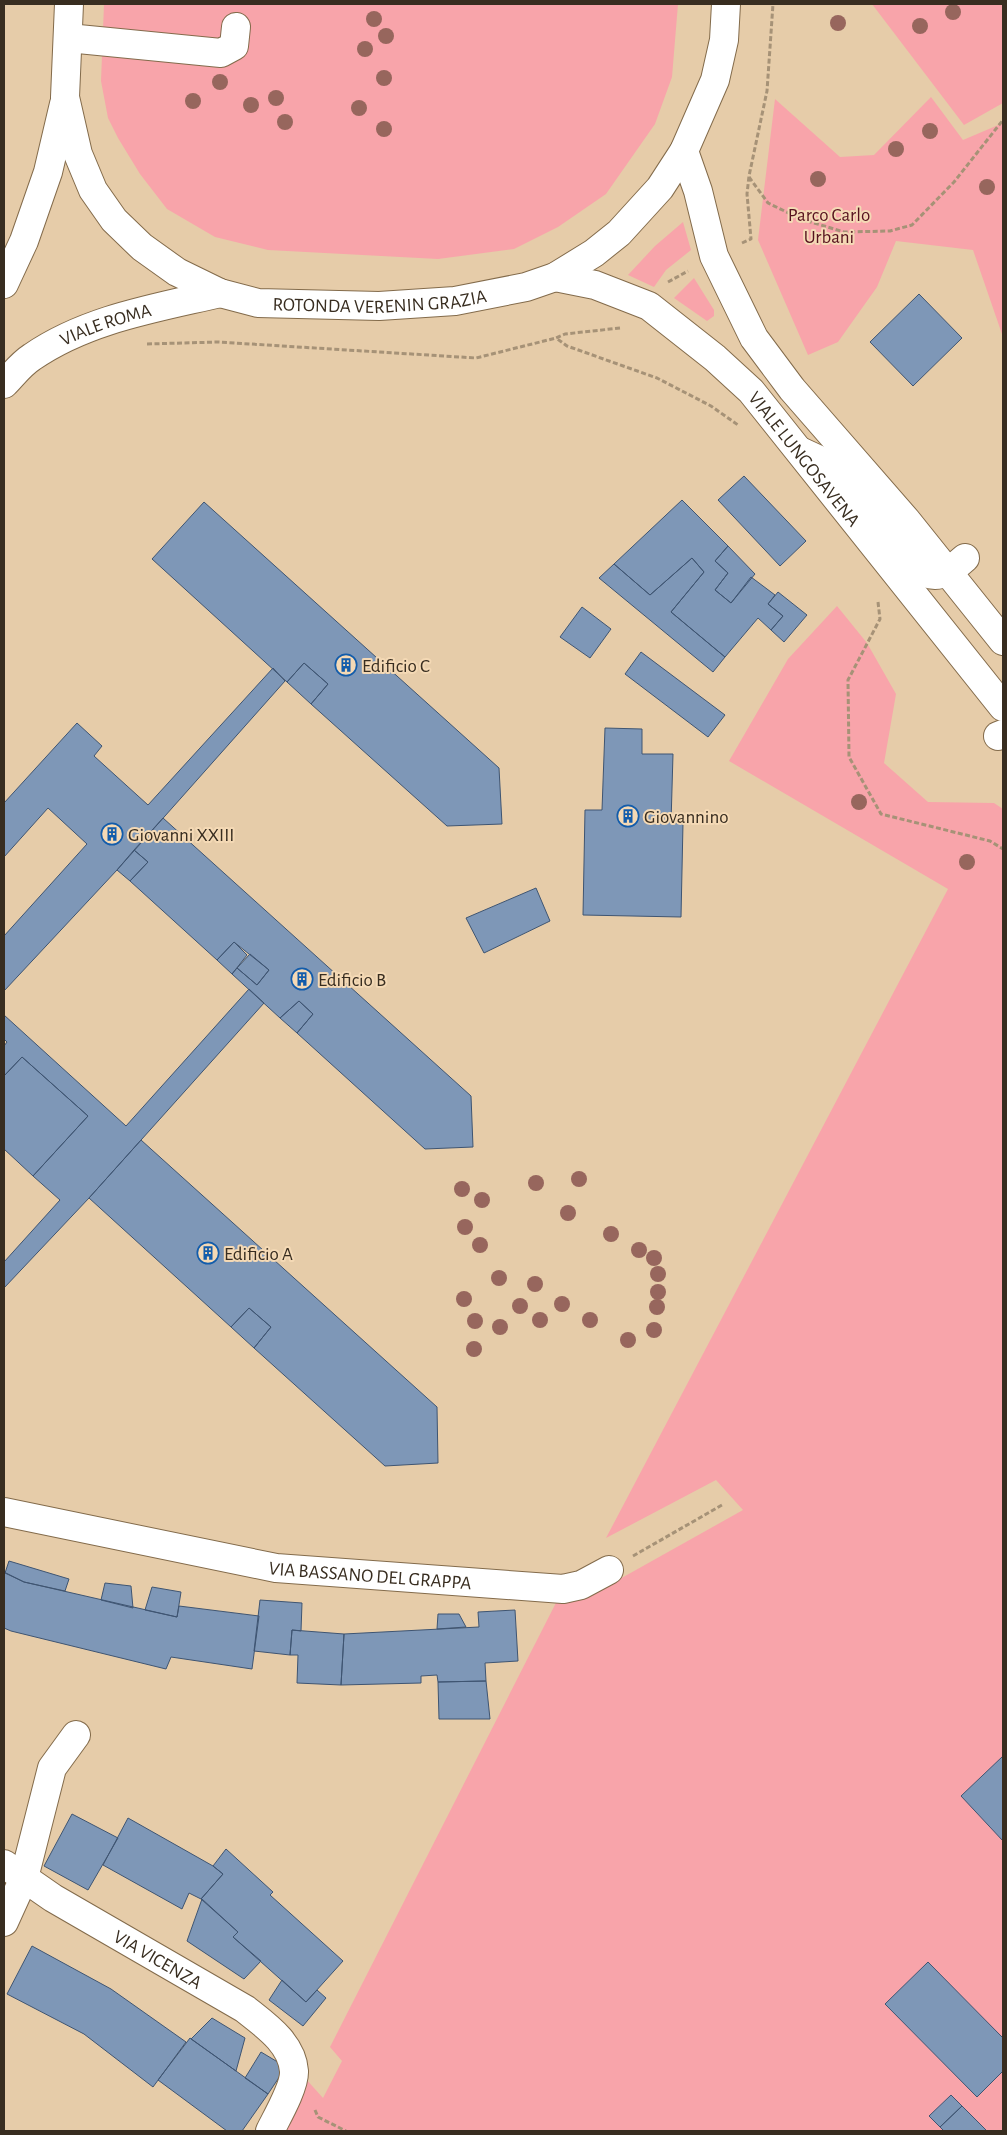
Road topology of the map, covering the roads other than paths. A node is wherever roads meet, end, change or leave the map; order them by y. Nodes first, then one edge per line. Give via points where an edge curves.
1 (70, 4) edge
2 (726, 4) edge
3 (236, 27) dead end
4 (68, 38) junction
5 (65, 97) junction
6 (684, 151) junction
7 (555, 278) junction
8 (4, 284) edge
9 (220, 293) junction
10 (4, 384) edge
11 (800, 451) junction
12 (957, 565) junction
13 (1003, 641) edge
14 (1003, 707) edge
15 (4, 1512) edge
16 (609, 1570) road end
17 (76, 1735) dead end
18 (14, 1870) edge
19 (4, 1922) edge
20 (270, 2131) edge

1 - 4 main road, ROTONDA VERENIN GRAZIA
2 - 6 main road, ROTONDA VERENIN GRAZIA via 724,40 716,80
3 - 4 main road via 234,46 221,53
4 - 5 main road, ROTONDA VERENIN GRAZIA
5 - 8 main road via 48,172 24,241
5 - 9 main road, ROTONDA VERENIN GRAZIA via 78,154 93,190 114,220 142,247 177,272
6 - 7 main road, ROTONDA VERENIN GRAZIA via 660,188 620,233
6 - 12 main road, VIALE LUNGOSAVENA via 714,256 754,338 825,430 907,520
7 - 9 main road, ROTONDA VERENIN GRAZIA via 455,301 379,306 258,303
7 - 11 main road, VIALE LUNGOSAVENA via 595,286 648,306 715,358 751,391
9 - 10 main road, VIALE ROMA via 100,323 66,336 30,358
11 - 12 main road via 828,464 914,567 940,576
11 - 14 main road, VIALE LUNGOSAVENA
12 - 13 main road, VIALE LUNGOSAVENA
15 - 16 main road, VIA BASSANO DEL GRAPPA via 276,1568 563,1589 581,1585
17 - 18 main road via 52,1768
18 - 19 main road
18 - 20 main road, VIA VICENZA via 53,1898 245,2009 270,2029 287,2048 294,2071 284,2105

